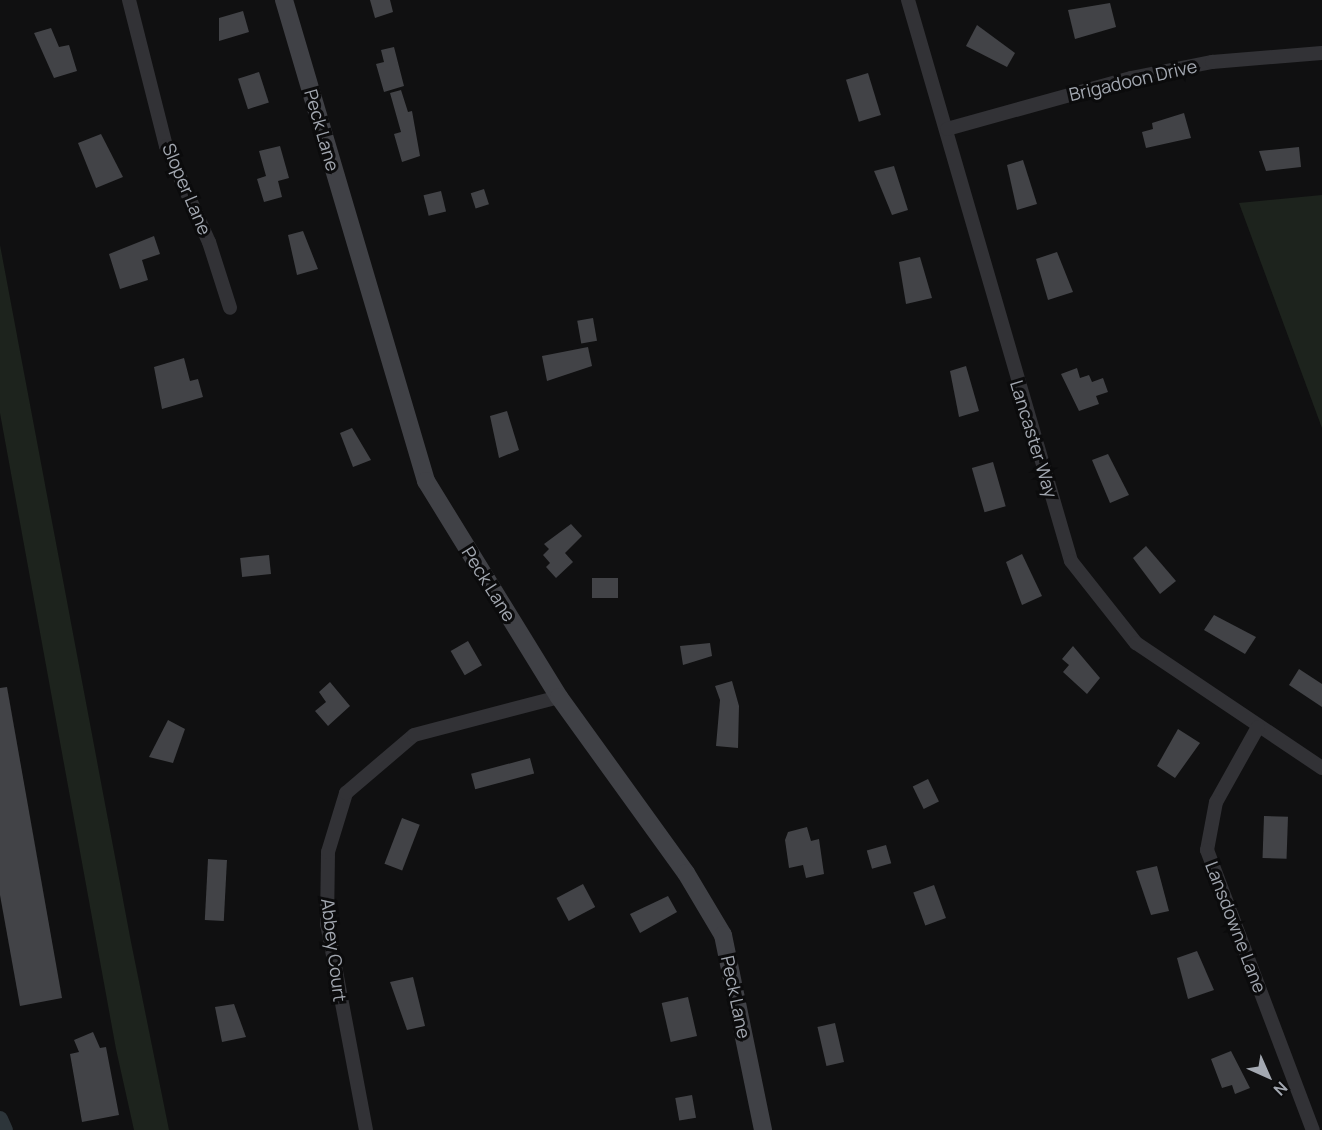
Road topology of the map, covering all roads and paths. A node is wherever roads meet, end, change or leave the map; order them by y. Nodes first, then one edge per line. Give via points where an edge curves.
1 (129, 0) edge
2 (284, 0) edge
3 (908, 0) edge
4 (1322, 53) edge
5 (947, 129) junction
6 (230, 308) dead end
7 (559, 697) junction
8 (1258, 727) junction
9 (1322, 768) edge
10 (366, 1130) edge
11 (763, 1130) edge
12 (1313, 1130) edge

1 - 6 street, Sloper Lane via 166,146 209,242
2 - 7 street, Peck Lane via 426,481
3 - 5 street, Lancaster Way
4 - 5 street, Brigadoon Drive via 1212,62 1131,78
5 - 8 street, Lancaster Way via 1071,561 1136,643
7 - 10 street, Abbey Court via 414,735 346,793 328,852 327,924
7 - 11 street, Peck Lane via 686,873 723,936
8 - 9 street, Lancaster Way
8 - 12 street, Lansdowne Lane via 1216,802 1207,850

